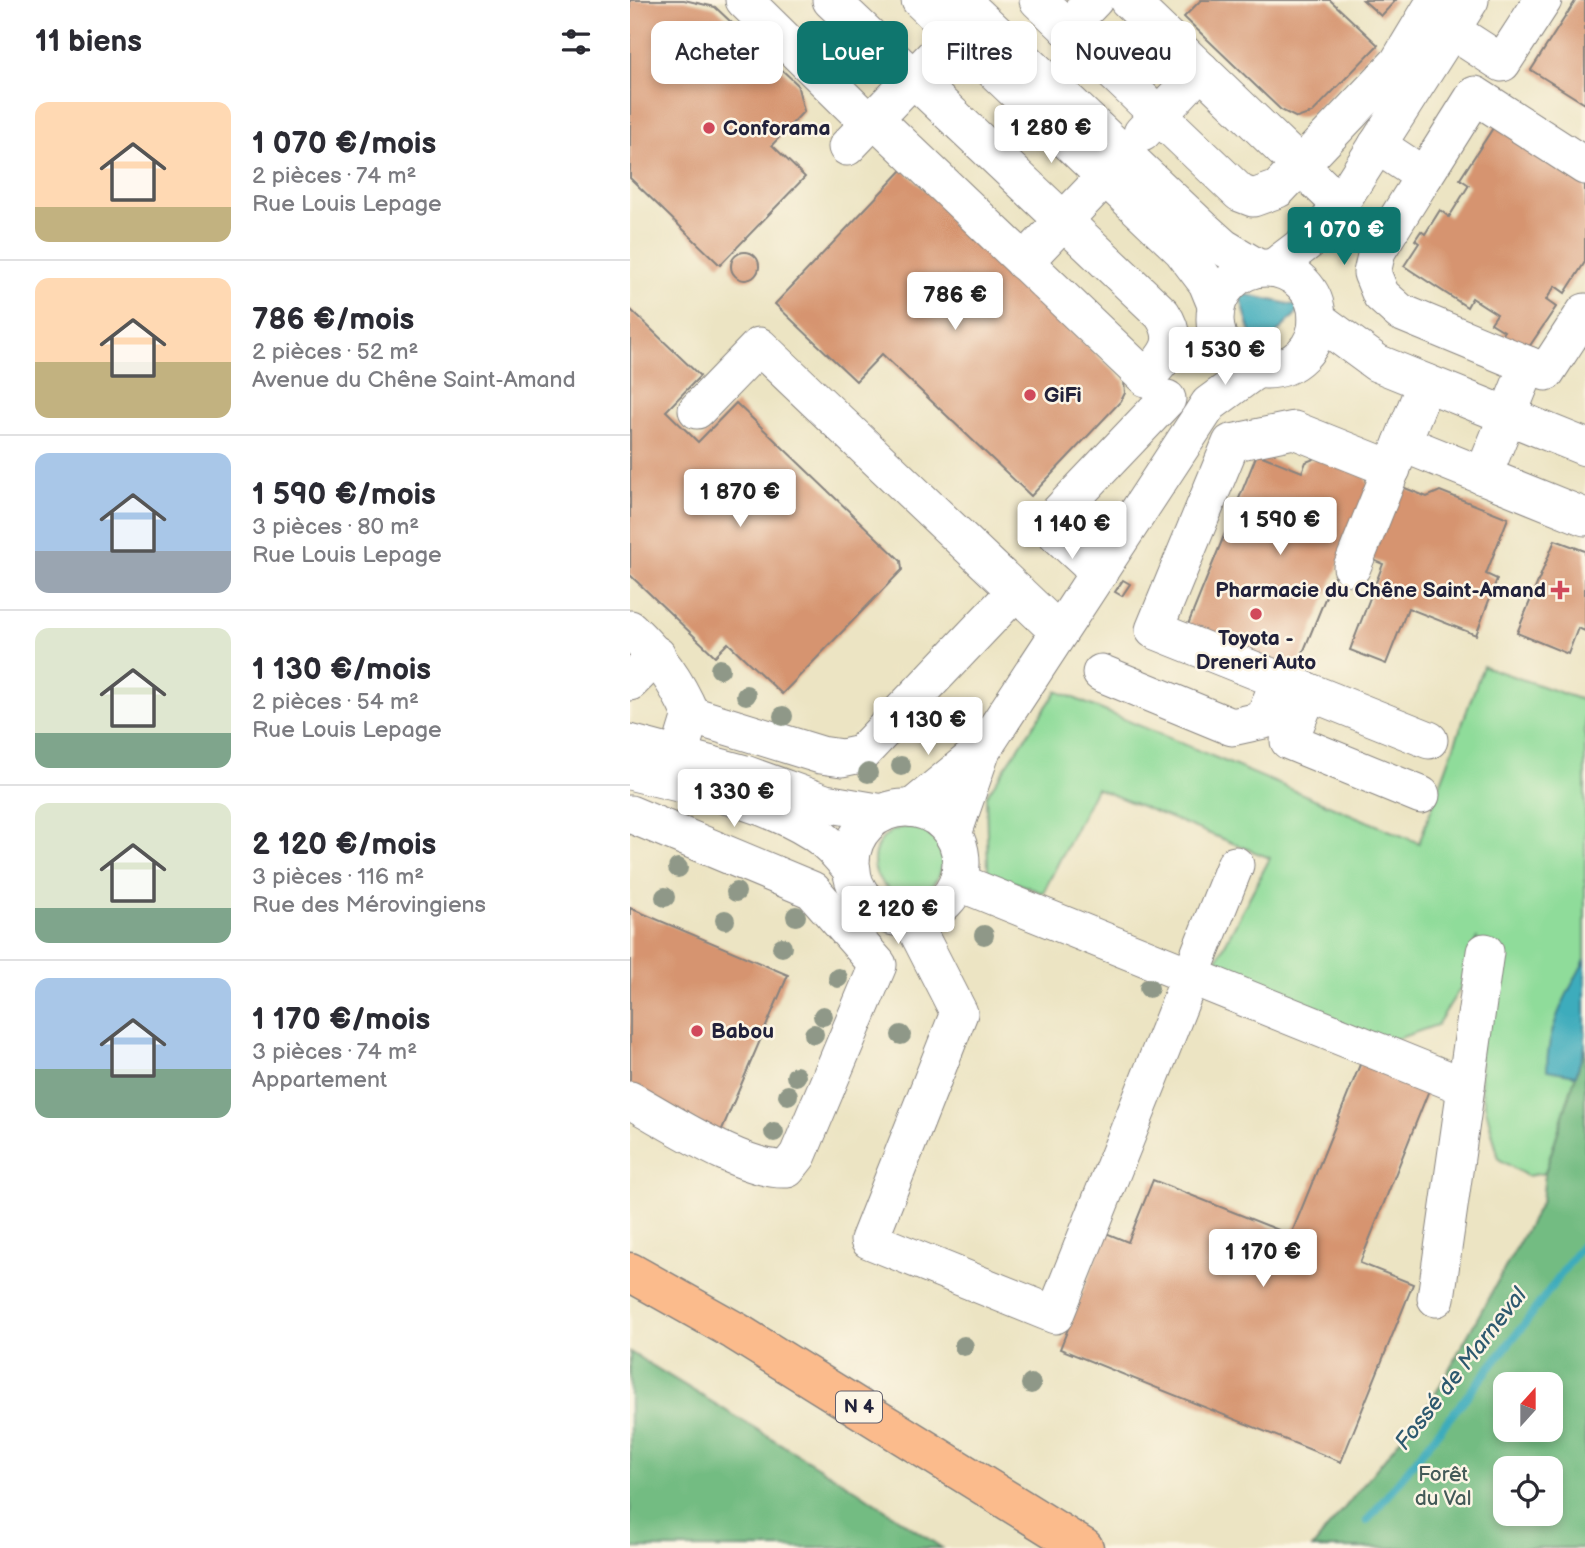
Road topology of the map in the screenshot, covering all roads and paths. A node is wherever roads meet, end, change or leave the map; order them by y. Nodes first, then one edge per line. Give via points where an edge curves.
1 (744, 0) edge
2 (831, 0) edge
3 (920, 0) edge
4 (1094, 0) edge
5 (1128, 0) edge
6 (1543, 0) edge
7 (1040, 1) edge
8 (1452, 10) edge
9 (964, 16) edge
10 (1022, 21) edge
11 (1061, 21) edge
12 (1074, 21) edge
13 (1201, 70) junction
14 (1409, 70) junction
15 (913, 78) junction
16 (1029, 84) edge
17 (1127, 84) edge
18 (1159, 115) junction
19 (864, 130) junction
20 (1377, 145) junction
21 (1114, 165) junction
22 (1300, 166) junction
23 (1585, 166) edge
24 (1424, 176) junction
25 (1331, 217) junction
26 (1064, 220) junction
27 (1024, 262) junction
28 (1266, 268) junction
29 (1216, 305) junction
30 (1313, 305) junction
31 (1585, 312) edge
32 (1221, 344) junction
33 (1301, 356) junction
34 (1377, 363) junction
35 (1528, 365) junction
36 (1257, 369) junction
37 (1426, 383) junction
38 (1157, 388) junction
39 (697, 410) dead end
40 (1202, 415) junction
41 (1507, 415) junction
42 (1231, 443) junction
43 (1585, 447) edge
44 (1397, 456) junction
45 (1483, 476) junction
46 (1585, 517) edge
47 (1352, 567) dead end
48 (1098, 573) junction
49 (1016, 591) junction
50 (630, 629) edge
51 (1059, 632) junction
52 (656, 654) junction
53 (1101, 673) dead end
54 (630, 681) edge
55 (1294, 686) junction
56 (691, 715) junction
57 (1429, 740) dead end
58 (630, 743) edge
59 (982, 750) junction
60 (679, 756) junction
61 (630, 771) edge
62 (1421, 795) dead end
63 (897, 810) junction
64 (630, 814) edge
65 (953, 834) junction
66 (1235, 865) dead end
67 (852, 870) junction
68 (958, 882) junction
69 (871, 905) junction
70 (910, 917) junction
71 (850, 933) junction
72 (1485, 952) dead end
73 (1191, 976) junction
74 (1466, 1087) junction
75 (630, 1100) edge
76 (630, 1272) edge
77 (630, 1295) edge
78 (1436, 1298) dead end
79 (1046, 1548) edge
80 (1084, 1548) edge

1 - 19 street
2 - 15 street
3 - 9 street
4 - 12 street
5 - 13 street
6 - 8 street via 1502,63
7 - 10 street
7 - 11 street
8 - 14 street
9 - 15 street
13 - 18 street
13 - 22 street
14 - 20 street
14 - 22 street
15 - 19 street
15 - 26 street
16 - 21 street
17 - 18 street
18 - 21 street
18 - 22 street via 1240,193 1253,198 1278,189
19 - 27 street
20 - 24 street
20 - 25 street
21 - 26 street
21 - 28 street via 1223,247
21 - 29 street via 1207,283
22 - 25 street
23 - 24 street via 1475,95
24 - 35 street via 1377,251 1372,273 1381,295 1400,312
25 - 28 street
25 - 30 street
26 - 27 street
26 - 38 street via 1171,327
27 - 38 street
28 - 29 street via 1232,280
28 - 30 street via 1293,275
29 - 32 street via 1214,318
30 - 33 street via 1313,339
30 - 34 street
31 - 35 street via 1546,372
32 - 36 street via 1242,365
32 - 40 street
33 - 34 street
33 - 36 street via 1280,368
34 - 37 street
35 - 41 street
36 - 40 street
37 - 41 street
37 - 44 street
38 - 40 street
38 - 48 street via 1047,525
39 - 49 street via 759,346
40 - 42 street
40 - 48 street
41 - 43 street
41 - 45 street
42 - 44 street via 1294,430
42 - 55 street via 1154,630
44 - 45 street
44 - 47 street
45 - 46 street
48 - 51 street
49 - 51 street
49 - 56 street via 861,754 842,758 821,755
50 - 52 street
51 - 59 street
52 - 54 street
52 - 56 street via 678,684
53 - 55 street via 1232,727 1264,720
55 - 57 street
55 - 62 street via 1289,741
56 - 60 street
58 - 60 street
59 - 63 street
59 - 65 street
60 - 63 street via 825,803
61 - 67 street via 734,799 793,821 832,847
63 - 65 street via 936,816
63 - 67 street via 869,823 858,836
64 - 71 street via 812,890
65 - 68 street via 961,865
66 - 73 street
67 - 69 street
68 - 70 street via 939,907
68 - 73 street
69 - 70 street via 896,917
69 - 71 street
70 - 73 street via 959,1013 869,1240 1055,1315
71 - 75 street via 878,965 798,1155 787,1169 769,1170 732,1154
72 - 74 street
73 - 74 street
74 - 78 street
76 - 80 highway, N 4 via 746,1338
77 - 79 highway, N 4 via 910,1460

